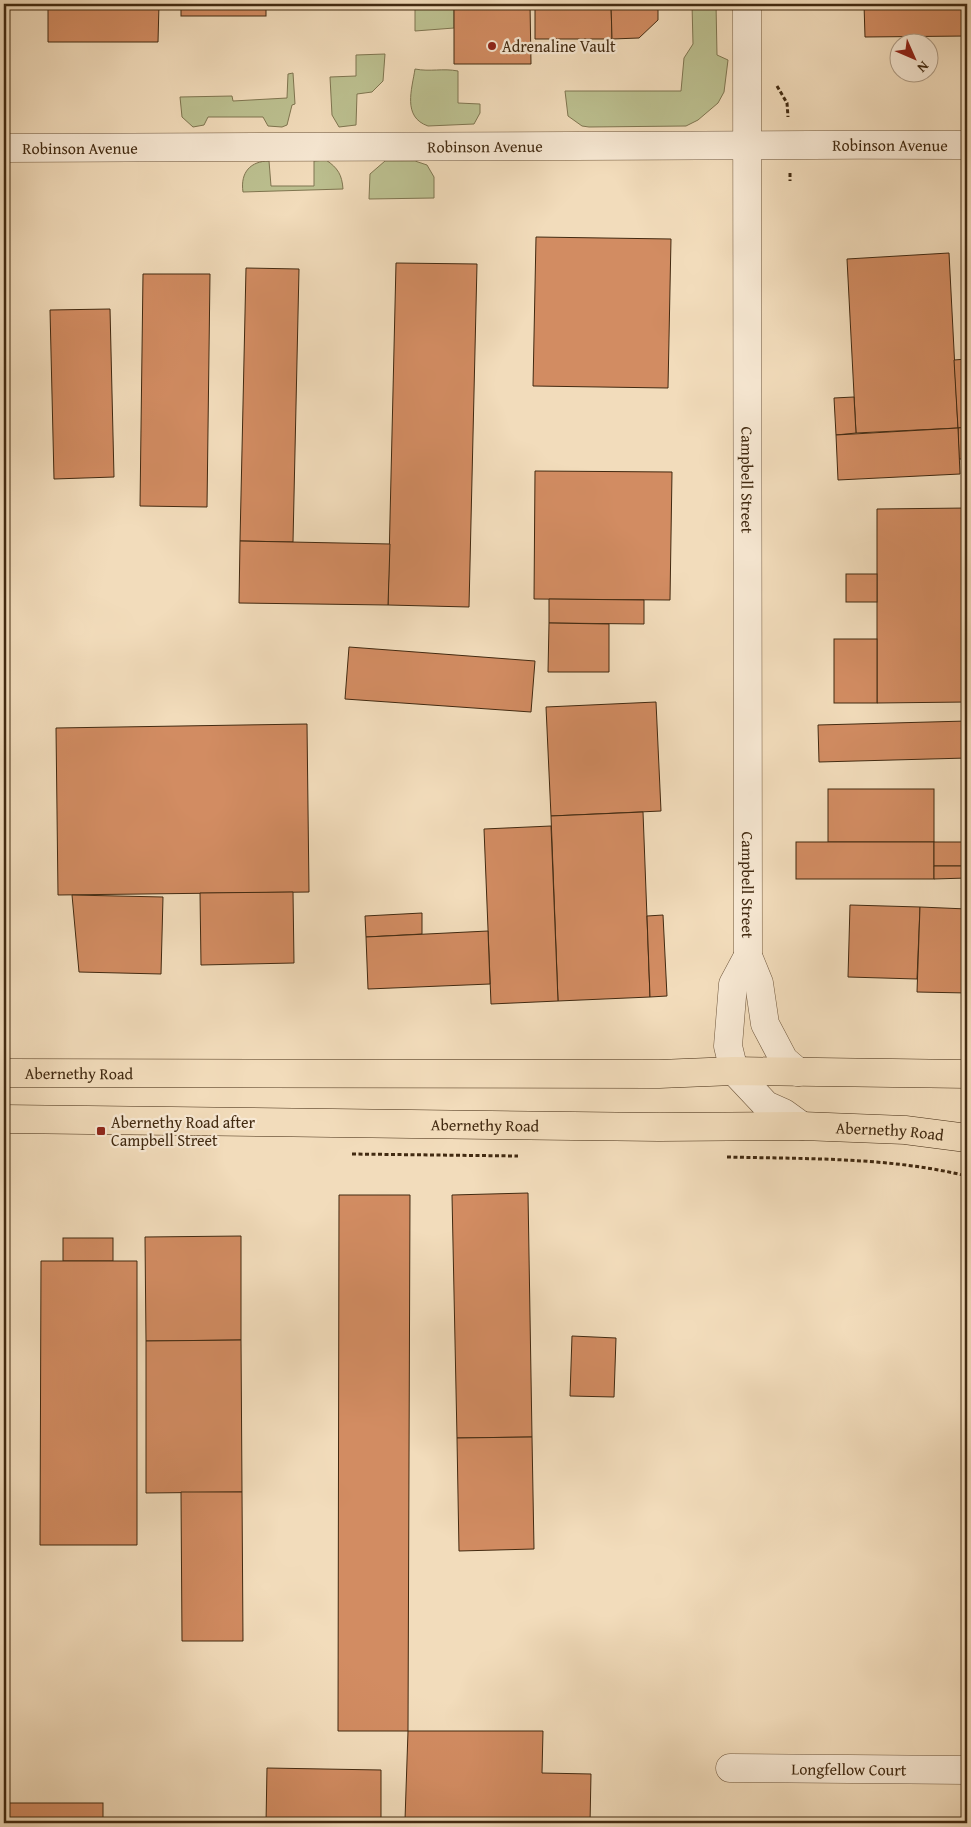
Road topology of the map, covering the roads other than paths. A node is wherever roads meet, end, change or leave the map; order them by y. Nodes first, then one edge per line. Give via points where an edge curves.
1 (747, 4) edge
2 (748, 144) junction
3 (967, 145) edge
4 (4, 148) edge
5 (748, 956) junction
6 (734, 1071) junction
7 (798, 1072) junction
8 (966, 1073) edge
9 (4, 1074) edge
10 (4, 1119) edge
11 (802, 1126) junction
12 (967, 1138) edge
13 (730, 1768) dead end
14 (967, 1770) edge

1 - 2 street, Campbell Street
2 - 3 street, Robinson Avenue
2 - 4 street, Robinson Avenue
2 - 5 street, Campbell Street
5 - 6 street, Campbell Street via 733,984 728,1046
5 - 7 street, Campbell Street via 759,983 765,1024 784,1060
6 - 7 main road, Abernethy Road
6 - 9 main road, Abernethy Road via 659,1074
6 - 11 street, Campbell Street via 766,1105
7 - 8 main road, Abernethy Road
10 - 11 main road, Abernethy Road
11 - 12 main road, Abernethy Road via 905,1130
13 - 14 street, Longfellow Court

